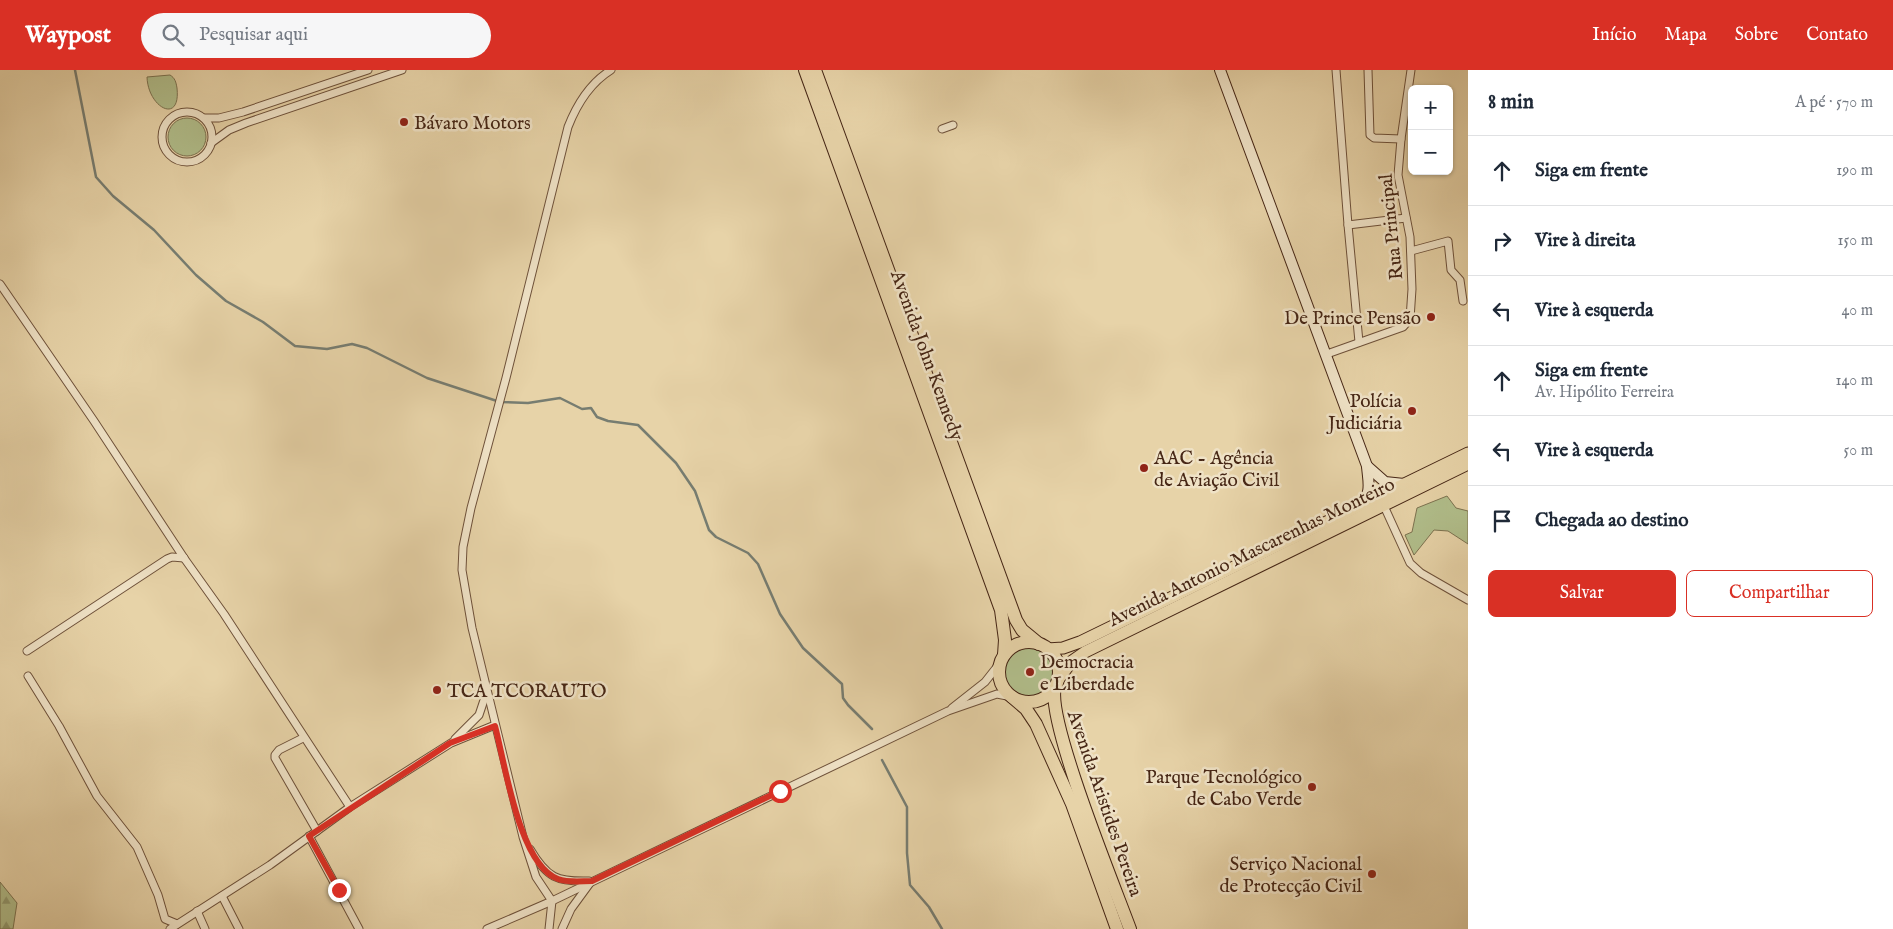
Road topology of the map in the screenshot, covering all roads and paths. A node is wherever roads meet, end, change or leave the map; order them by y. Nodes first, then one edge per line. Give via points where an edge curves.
1 (368, 70) edge
2 (402, 70) edge
3 (611, 70) edge
4 (804, 70) edge
5 (815, 70) edge
6 (1220, 70) edge
7 (1336, 70) edge
8 (1368, 70) edge
9 (1411, 70) edge
10 (1410, 85) edge
11 (1408, 104) edge
12 (204, 118) junction
13 (953, 125) dead end
14 (942, 129) dead end
15 (1400, 139) junction
16 (211, 143) junction
17 (1406, 218) junction
18 (1348, 225) junction
19 (1411, 251) junction
20 (0, 284) edge
21 (1463, 301) dead end
22 (1359, 342) junction
23 (1327, 354) junction
24 (1468, 452) edge
25 (1468, 464) edge
26 (1367, 466) junction
27 (1405, 484) junction
28 (1358, 506) junction
29 (1384, 506) junction
30 (184, 558) junction
31 (1468, 600) edge
32 (1043, 646) junction
33 (27, 650) dead end
34 (1002, 659) junction
35 (28, 676) dead end
36 (1056, 683) junction
37 (486, 686) junction
38 (1012, 698) junction
39 (948, 711) junction
40 (495, 726) junction
41 (303, 738) junction
42 (450, 743) junction
43 (350, 807) junction
44 (317, 831) junction
45 (309, 836) junction
46 (523, 837) junction
47 (592, 881) junction
48 (222, 896) junction
49 (552, 901) junction
50 (197, 911) junction
51 (177, 924) junction
52 (170, 929) edge
53 (205, 929) edge
54 (239, 929) edge
55 (359, 929) edge
56 (487, 929) edge
57 (549, 929) edge
58 (562, 929) edge
59 (1117, 929) edge
60 (1130, 929) edge

1 - 12 street via 243,112
2 - 16 street via 246,122
3 - 37 street via 588,90 568,127 469,514 462,570
4 - 34 highway, Avenida John Kennedy via 1001,610 1006,640
5 - 32 highway, Avenida John Kennedy via 1016,620 1022,630
6 - 23 main road
7 - 18 street
8 - 15 street via 1370,135
9 - 10 street, Rua Principal
11 - 15 street, Rua Principal
12 - 16 street via 211,128
12 - 16 street via 186,111 171,116 162,130 163,145 173,158 188,162 202,156
13 - 14 street
15 - 17 street, Rua Principal via 1398,175
17 - 18 street
17 - 19 street, Rua Principal
18 - 22 street
19 - 21 street via 1448,241 1451,270 1460,280
19 - 22 street, Rua Principal via 1410,319 1404,327
20 - 30 street
22 - 23 street, Rua Principal
23 - 26 main road
24 - 27 main road, Avenida Antonio Mascarenhas Monteiro
25 - 29 main road, Avenida Antonio Mascarenhas Monteiro
26 - 27 main road via 1385,482
26 - 28 main road via 1369,490
27 - 28 main road, Avenida Antonio Mascarenhas Monteiro
28 - 32 main road, Avenida Antonio Mascarenhas Monteiro via 1080,642 1063,648
29 - 31 street via 1410,563
29 - 36 main road, Avenida Antonio Mascarenhas Monteiro via 1085,652 1072,661
30 - 33 street via 172,557
30 - 41 street
32 - 34 highway via 1020,644
32 - 36 highway via 1057,662
34 - 38 highway via 1000,682
34 - 39 street via 985,682
35 - 51 street via 97,796 137,847 165,920
36 - 38 highway via 1040,700
36 - 60 highway, Avenida Aristides Pereira via 1053,699 1065,746
37 - 40 street
37 - 42 street via 485,702 479,715
38 - 39 street via 997,694
38 - 59 highway, Avenida Aristides Pereira via 1036,724 1072,804
39 - 47 street
40 - 42 street
40 - 46 street
41 - 43 street
41 - 44 street via 279,750 275,758
42 - 43 street
43 - 44 street
44 - 45 street
45 - 48 street
45 - 55 street
46 - 47 street via 542,867 556,879
46 - 49 street via 536,877
47 - 49 street
47 - 58 street via 571,909
48 - 50 street
48 - 54 street
49 - 56 street
49 - 57 street
50 - 51 street
50 - 53 street
51 - 52 street

